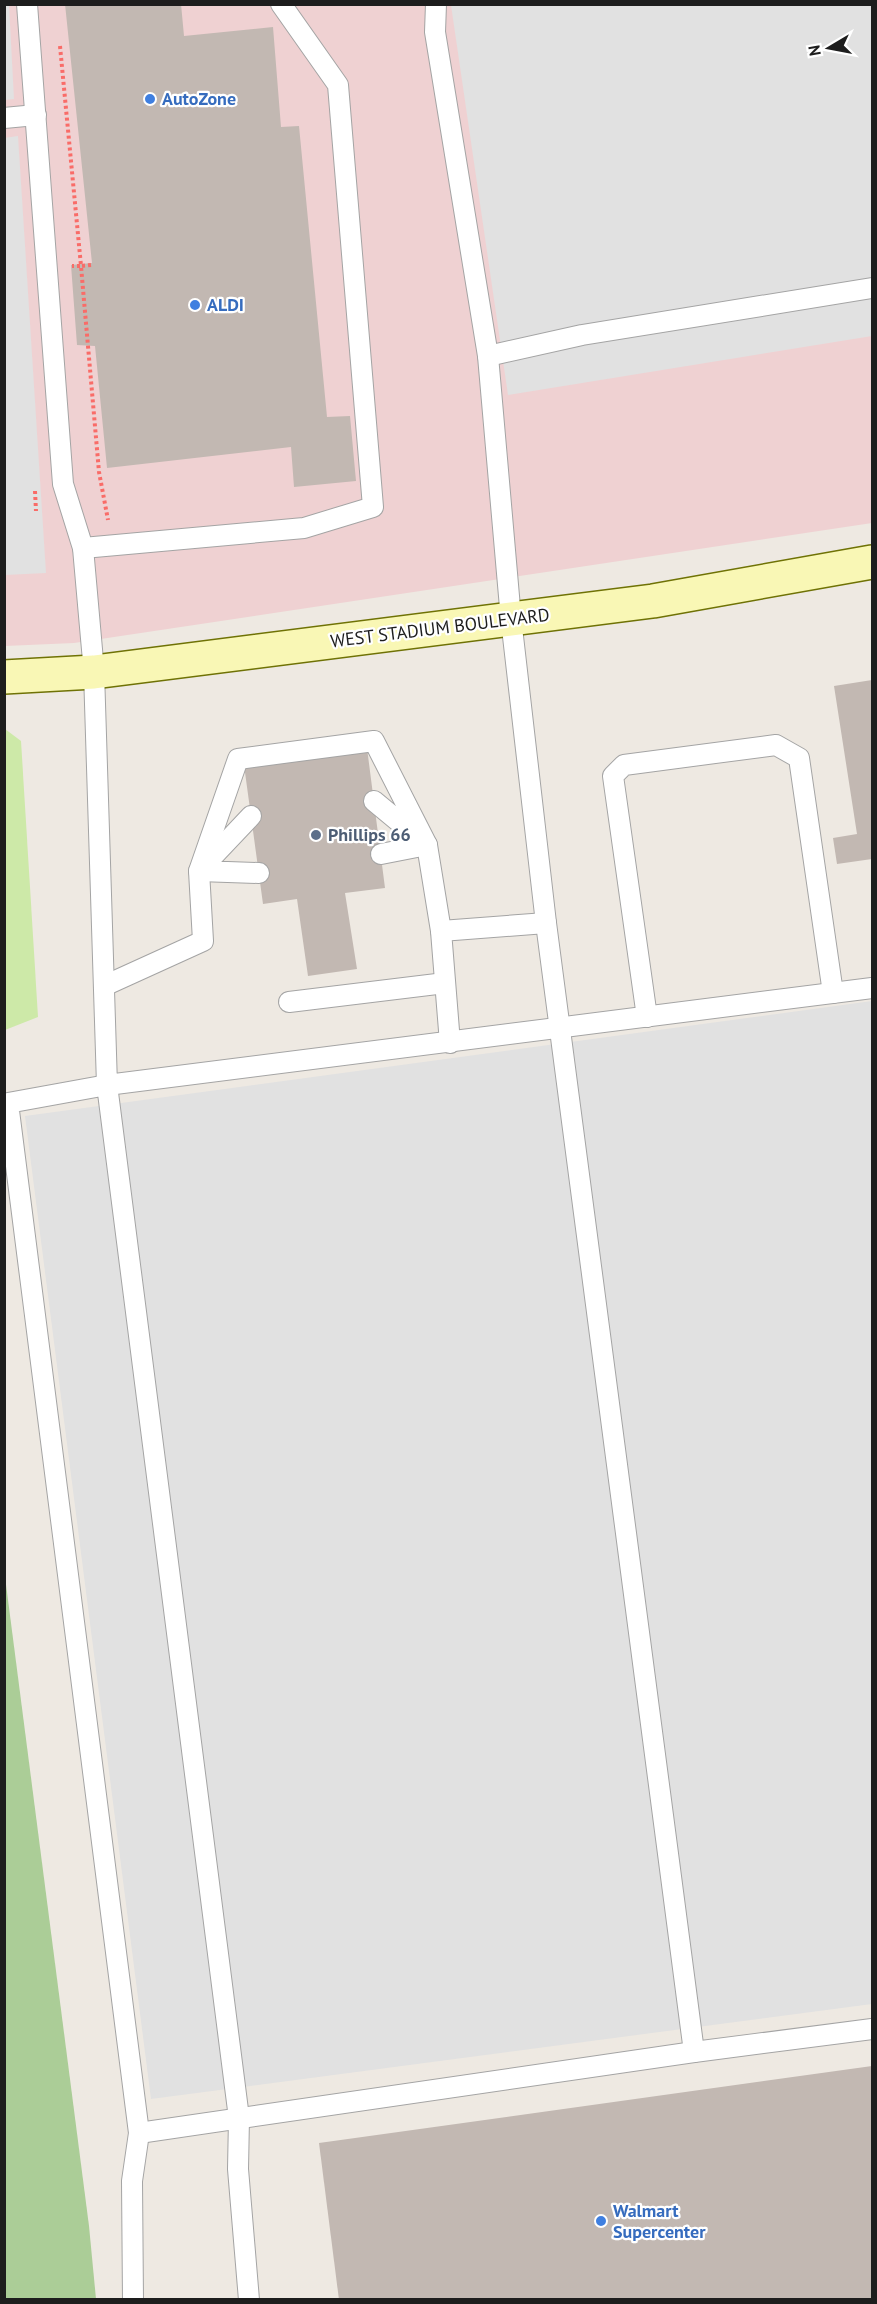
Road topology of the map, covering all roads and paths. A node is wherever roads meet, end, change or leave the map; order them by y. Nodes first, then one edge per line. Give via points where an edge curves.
1 (27, 4) edge
2 (281, 4) edge
3 (436, 4) edge
4 (60, 40) dead end
5 (36, 115) junction
6 (4, 118) edge
7 (91, 265) dead end
8 (81, 266) junction
9 (873, 288) edge
10 (488, 356) junction
11 (113, 545) junction
12 (83, 548) junction
13 (873, 562) edge
14 (511, 619) junction
15 (94, 672) junction
16 (4, 677) edge
17 (374, 801) dead end
18 (251, 816) dead end
19 (427, 845) junction
20 (381, 854) dead end
21 (199, 871) junction
22 (259, 873) dead end
23 (546, 923) junction
24 (441, 931) junction
25 (445, 983) junction
26 (104, 986) junction
27 (873, 988) edge
28 (833, 993) junction
29 (289, 1002) dead end
30 (647, 1017) junction
31 (559, 1028) junction
32 (450, 1043) junction
33 (107, 1085) junction
34 (873, 2029) edge
35 (694, 2052) junction
36 (239, 2118) junction
37 (139, 2133) junction
38 (133, 2300) edge
39 (249, 2300) edge

1 - 5 lane
2 - 11 lane via 338,85 373,507 304,528
3 - 10 lane via 435,32
4 - 8 path
5 - 6 lane
5 - 12 lane via 63,484
7 - 8 path
8 - 11 path via 99,472
9 - 10 lane via 582,335
10 - 14 lane
11 - 12 lane
12 - 15 lane
13 - 14 main road, WEST STADIUM BOULEVARD via 653,601
14 - 15 main road, WEST STADIUM BOULEVARD
14 - 23 lane
15 - 16 main road, WEST STADIUM BOULEVARD
15 - 26 lane
17 - 19 lane
18 - 21 lane
19 - 20 lane
19 - 21 lane via 374,741 238,759
19 - 24 lane
21 - 22 lane
21 - 26 lane via 203,941
23 - 24 lane
23 - 31 lane
24 - 25 lane
25 - 29 lane
25 - 32 lane
26 - 33 lane
27 - 28 lane
28 - 30 lane
28 - 30 lane via 799,758 776,745 624,765 613,777
30 - 31 lane
31 - 32 lane
31 - 35 lane
32 - 33 lane
33 - 36 lane
33 - 37 lane via 8,1103
34 - 35 lane
35 - 36 lane
36 - 37 lane
36 - 39 lane via 238,2169
37 - 38 lane via 132,2181

